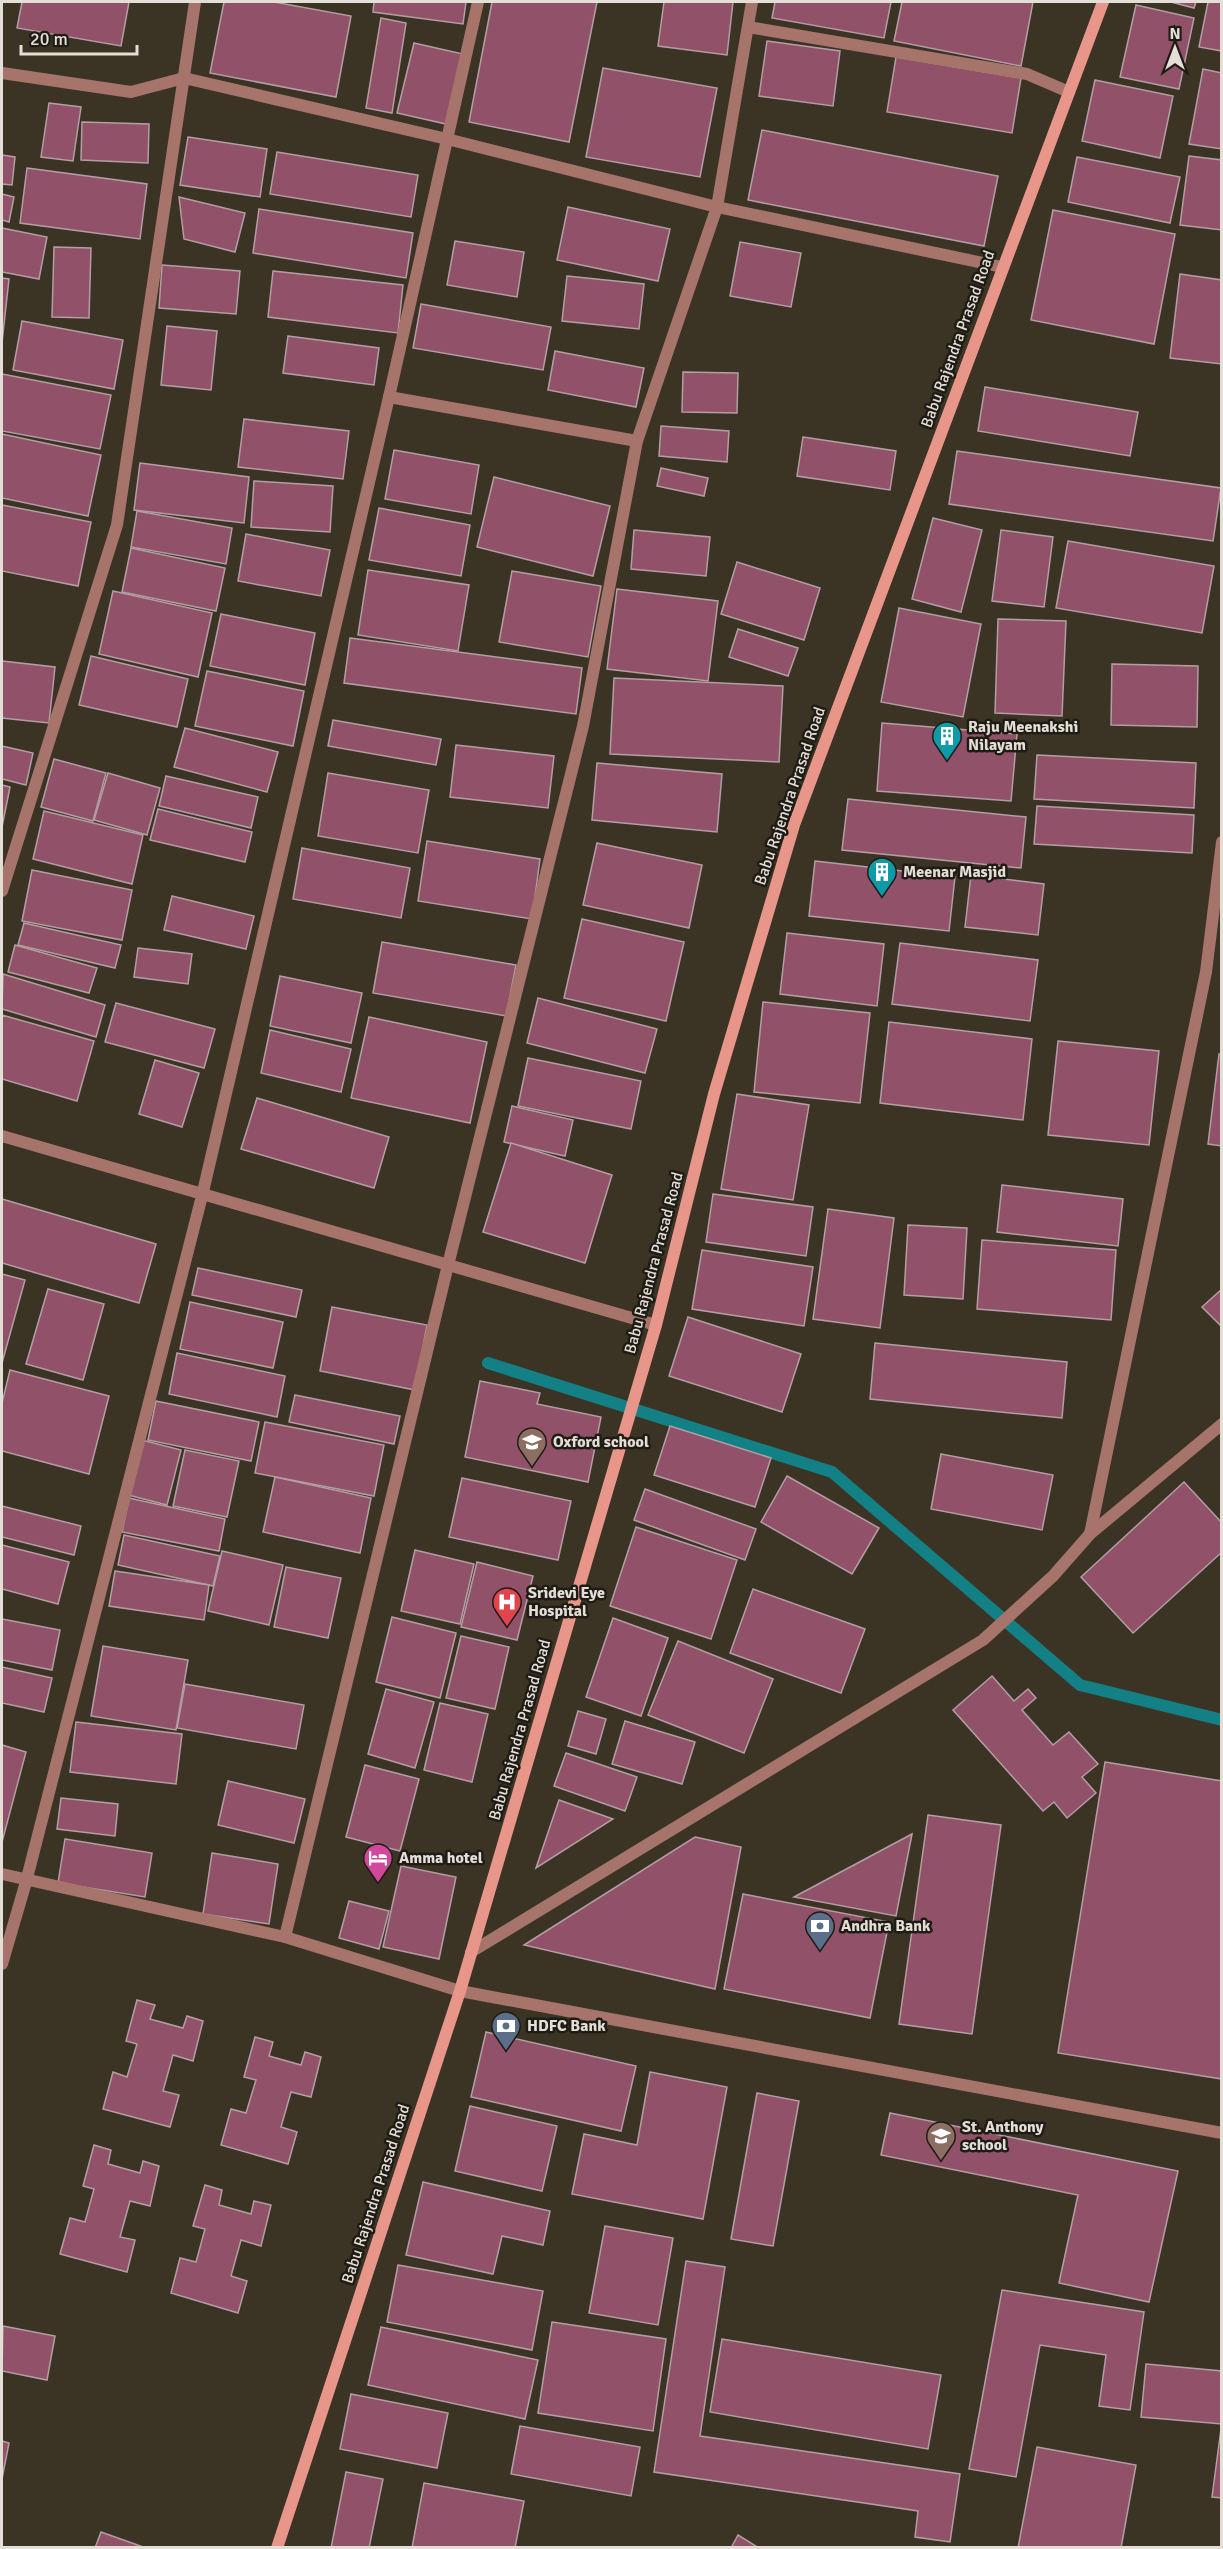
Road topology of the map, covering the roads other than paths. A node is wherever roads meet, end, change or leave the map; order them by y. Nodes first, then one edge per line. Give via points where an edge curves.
1 (195, 2) edge
2 (478, 2) edge
3 (753, 2) edge
4 (1103, 2) edge
5 (748, 27) junction
6 (2, 73) edge
7 (184, 78) junction
8 (1069, 92) junction
9 (447, 139) junction
10 (717, 207) junction
11 (1002, 267) junction
12 (389, 397) junction
13 (637, 441) junction
14 (1221, 842) edge
15 (2, 891) edge
16 (2, 1136) edge
17 (202, 1196) junction
18 (448, 1265) junction
19 (656, 1325) junction
20 (1221, 1424) edge
21 (1090, 1534) junction
22 (2, 1874) edge
23 (26, 1882) junction
24 (285, 1937) junction
25 (471, 1952) junction
26 (2, 1964) edge
27 (460, 1991) junction
28 (1221, 2133) edge
29 (278, 2547) edge

1 - 7 street
2 - 9 street
3 - 5 street
4 - 8 street, Babu Rajendra Prasad Road
5 - 8 street via 1027,74
5 - 10 street
6 - 7 street via 130,92
7 - 9 street
7 - 15 street via 117,525
8 - 11 street, Babu Rajendra Prasad Road
9 - 10 street
9 - 12 street
10 - 11 street
10 - 13 street
11 - 19 street, Babu Rajendra Prasad Road via 794,825 714,1094
12 - 13 street
12 - 17 street
13 - 18 street via 583,726
14 - 21 street via 1206,972
16 - 17 street
17 - 18 street
17 - 23 street
18 - 19 street
18 - 24 street
19 - 25 street, Babu Rajendra Prasad Road
20 - 21 street
21 - 25 street via 1053,1576 983,1640
22 - 23 street
23 - 24 street
23 - 26 street
24 - 27 street
25 - 27 street, Babu Rajendra Prasad Road
27 - 28 street
27 - 29 street, Babu Rajendra Prasad Road

